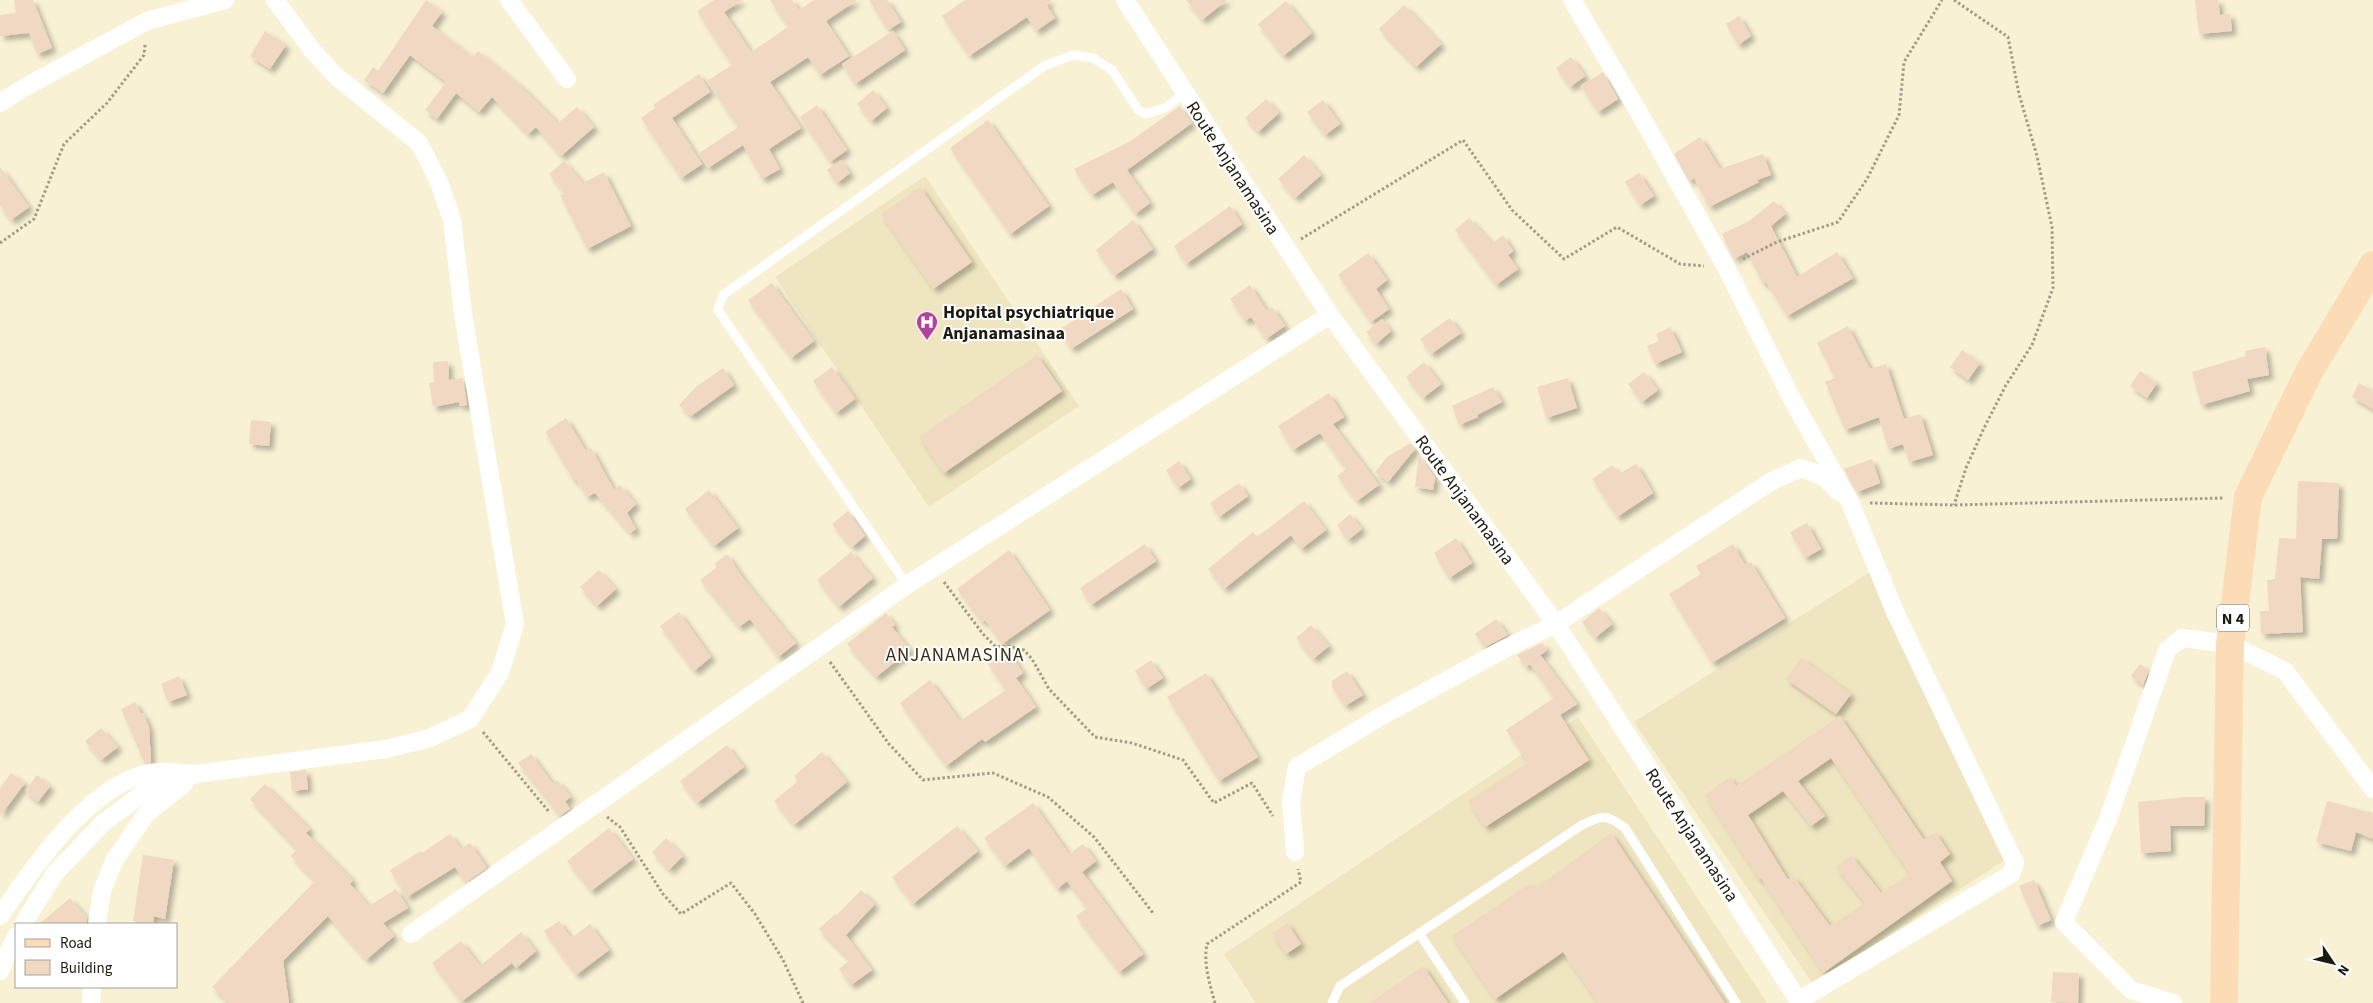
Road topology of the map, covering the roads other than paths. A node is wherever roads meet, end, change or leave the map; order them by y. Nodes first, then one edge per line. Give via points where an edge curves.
1 (225, 0) edge
2 (275, 0) edge
3 (509, 0) edge
4 (1125, 0) edge
5 (1572, 0) edge
6 (567, 79) dead end
7 (1185, 93) junction
8 (0, 103) edge
9 (2373, 265) edge
10 (1330, 315) junction
11 (1850, 502) junction
12 (907, 585) junction
13 (1556, 624) junction
14 (2230, 644) junction
15 (196, 774) junction
16 (2373, 790) edge
17 (1295, 852) road end
18 (0, 916) edge
19 (24, 923) edge
20 (97, 923) edge
21 (1419, 933) junction
22 (411, 934) dead end
23 (15, 938) edge
24 (0, 972) edge
25 (92, 988) edge
26 (1799, 1002) edge
27 (91, 1003) edge
28 (1332, 1003) edge
29 (1465, 1003) edge
30 (1736, 1003) edge
31 (2173, 1003) edge
32 (2224, 1003) edge

1 - 8 street via 148,21
2 - 15 street via 312,50 337,77 419,144 439,182 452,220 463,314 515,624 500,673 470,719 430,738 386,749
3 - 6 street
4 - 7 street, Route Anjanamasina
5 - 11 street via 1726,267 1793,401
7 - 10 street, Route Anjanamasina
7 - 12 lane via 1165,108 1146,114 1138,110 1112,70 1093,58 1073,55 1044,66 723,295 718,310
9 - 14 main road, N 4 via 2309,372 2248,497
10 - 12 street
10 - 13 street, Route Anjanamasina
11 - 13 street via 1823,476 1801,468 1770,482
11 - 26 street via 1895,612 2016,863 2011,874
12 - 22 street
13 - 17 street via 1378,718 1297,767 1291,801
13 - 26 street, Route Anjanamasina
14 - 16 street via 2285,671
14 - 31 street via 2182,638 2167,650 2108,819 2064,922 2131,990
14 - 32 main road, N 4
15 - 18 street via 156,772 129,781 86,807 38,862
15 - 19 street via 142,794 103,823 55,873
15 - 20 street via 146,814 114,861 102,891
21 - 28 lane via 1340,986
21 - 29 lane
21 - 30 lane via 1582,825 1598,817 1611,818 1624,828
23 - 24 street
25 - 27 street

